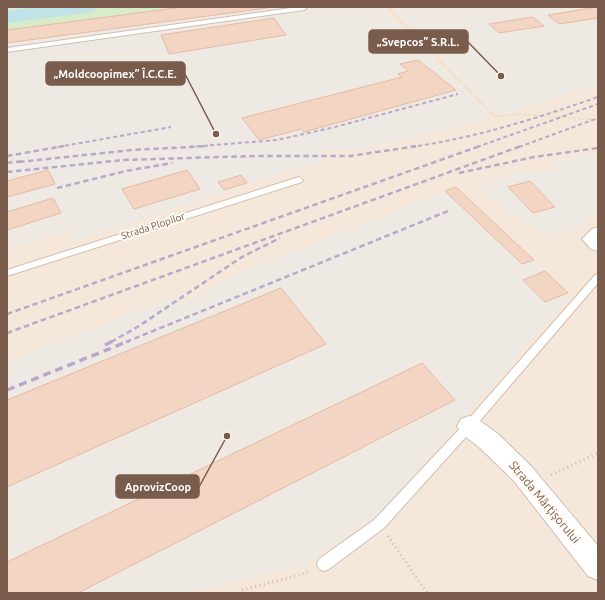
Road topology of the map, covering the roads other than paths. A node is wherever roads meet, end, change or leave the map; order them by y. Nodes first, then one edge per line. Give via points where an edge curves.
1 (304, 8) edge
2 (7, 50) edge
3 (299, 180) dead end
4 (7, 273) edge
5 (598, 277) edge
6 (469, 426) junction
7 (324, 564) road end
8 (598, 567) edge

1 - 2 lane
3 - 4 lane, Strada Plopilor
5 - 6 lane
6 - 7 lane via 379,524
6 - 8 street, Strada Mărțișorului via 488,440 532,483

